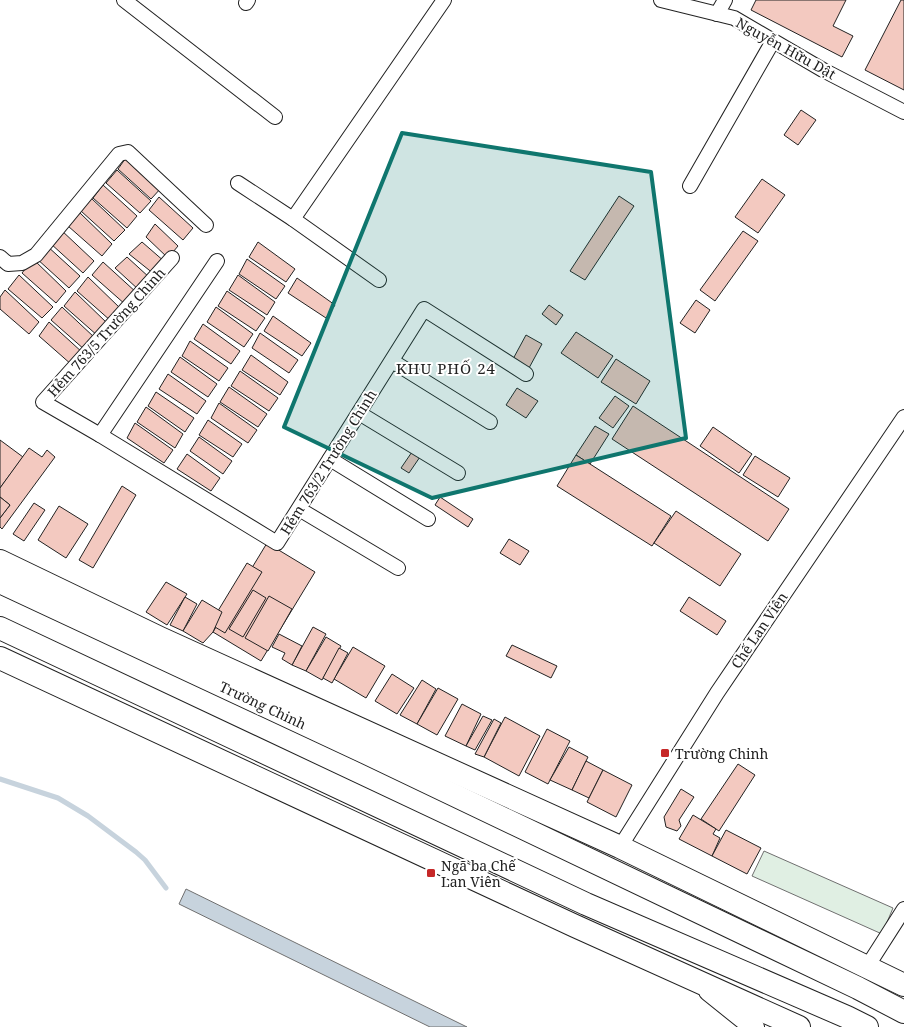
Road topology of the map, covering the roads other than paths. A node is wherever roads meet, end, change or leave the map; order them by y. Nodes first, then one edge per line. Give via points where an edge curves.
1 (124, 0) edge
2 (444, 0) edge
3 (661, 0) edge
4 (725, 0) edge
5 (717, 14) junction
6 (773, 41) junction
7 (904, 112) edge
8 (275, 117) dead end
9 (238, 183) dead end
10 (690, 186) dead end
11 (293, 219) junction
12 (206, 225) dead end
13 (0, 257) edge
14 (172, 258) dead end
15 (217, 261) dead end
16 (379, 280) dead end
17 (392, 361) junction
18 (526, 374) dead end
19 (359, 413) junction
20 (904, 417) edge
21 (490, 422) dead end
22 (100, 435) junction
23 (330, 459) junction
24 (458, 473) dead end
25 (205, 499) joint
26 (298, 509) junction
27 (428, 518) dead end
28 (0, 562) edge
29 (398, 568) dead end
30 (0, 582) edge
31 (0, 628) edge
32 (0, 636) edge
33 (9, 662) edge
34 (620, 847) junction
35 (904, 909) edge
36 (866, 967) junction
37 (696, 981) junction
38 (904, 985) edge
39 (858, 988) junction
40 (904, 1012) edge
41 (845, 1022) edge
42 (754, 1027) edge
43 (798, 1027) edge
44 (867, 1027) edge

1 - 8 street
2 - 11 street
3 - 5 street, Nguyễn Hữu Dật
4 - 5 street
5 - 6 street, Nguyễn Hữu Dật via 734,18
6 - 7 street, Nguyễn Hữu Dật
6 - 10 street
9 - 11 street
11 - 16 street
12 - 13 street via 128,152 119,154 36,255 22,263 8,264
14 - 22 street, Hẻm 763/5 Trường Chinh via 43,402
15 - 22 street
17 - 18 street, Hẻm 763/2 Trường Chinh via 424,310
17 - 19 street, Hẻm 763/2 Trường Chinh
17 - 21 street
19 - 23 street, Hẻm 763/2 Trường Chinh
19 - 24 street
20 - 34 street, Chế Lan Viên via 717,694
22 - 25 street, Hẻm 763/5 Trường Chinh
23 - 26 street, Hẻm 763/2 Trường Chinh
23 - 27 street
25 - 26 street, Hẻm 763/2 Trường Chinh via 277,543
26 - 29 street
28 - 34 main road, Trường Chinh
30 - 39 main road, Trường Chinh
31 - 41 main road via 586,904
32 - 33 main road
33 - 37 main road
34 - 36 main road, Trường Chinh
35 - 36 street
36 - 38 main road, Trường Chinh
36 - 39 main road
37 - 42 street
37 - 43 main road
39 - 40 main road, Trường Chinh
39 - 41 main road
41 - 44 main road

